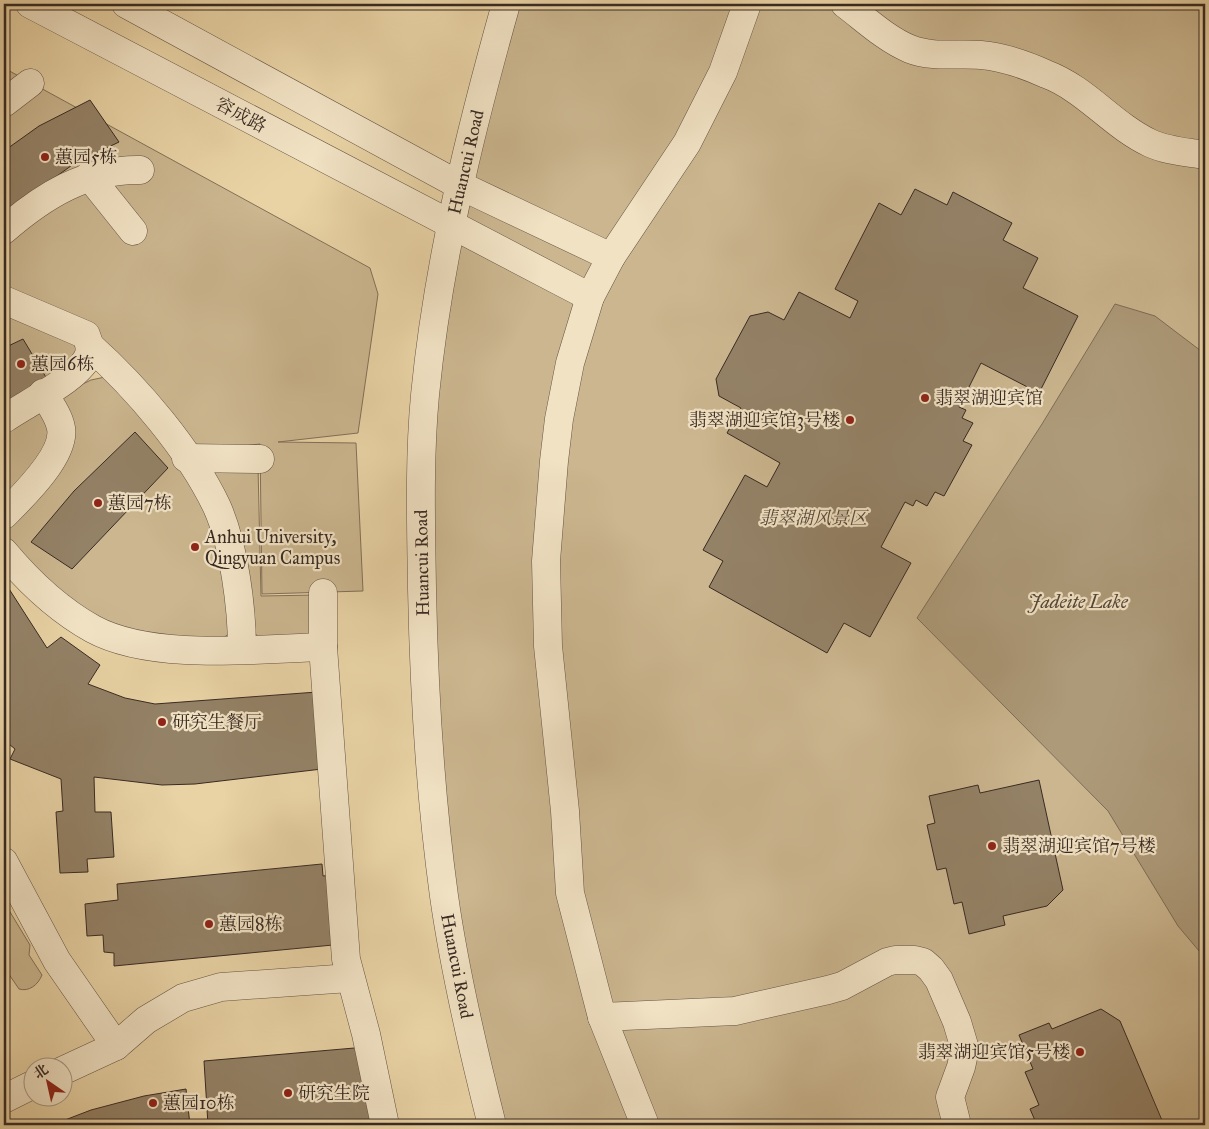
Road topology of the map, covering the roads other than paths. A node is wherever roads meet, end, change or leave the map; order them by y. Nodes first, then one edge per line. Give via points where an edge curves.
1 (30, 4) edge
2 (126, 4) edge
3 (506, 4) edge
4 (747, 4) edge
5 (845, 4) edge
6 (30, 83) dead end
7 (4, 103) edge
8 (1205, 155) edge
9 (140, 170) dead end
10 (89, 176) junction
11 (459, 185) junction
12 (451, 226) junction
13 (4, 230) edge
14 (133, 231) dead end
15 (611, 257) junction
16 (590, 297) junction
17 (4, 300) edge
18 (90, 346) junction
19 (43, 393) junction
20 (4, 419) edge
21 (186, 458) junction
22 (260, 459) dead end
23 (4, 514) edge
24 (4, 552) edge
25 (323, 593) dead end
26 (323, 647) junction
27 (242, 649) junction
28 (4, 862) edge
29 (350, 978) junction
30 (602, 1017) junction
31 (116, 1046) junction
32 (72, 1066) edge
33 (22, 1090) edge
34 (4, 1099) edge
35 (385, 1125) edge
36 (492, 1125) edge
37 (645, 1125) edge
38 (957, 1125) edge

1 - 12 street, 容成路
2 - 11 street
3 - 11 street, Huancui Road
4 - 15 street via 723,72 687,143
5 - 8 street via 891,39 910,49 936,55 1000,58 1046,73 1064,81 1130,132 1150,143
6 - 7 street
9 - 10 street via 118,170
10 - 13 street via 54,193
10 - 14 street
11 - 12 street, Huancui Road
11 - 15 street
12 - 16 street, 容成路
12 - 36 street, Huancui Road via 435,314 420,468 424,662 429,762 444,897 458,984
15 - 16 street
16 - 30 street via 570,363 558,419 546,561 548,646 570,893
17 - 18 street via 86,335
18 - 19 street via 89,354 74,374
18 - 21 street via 141,396
19 - 20 street
19 - 23 street via 61,426 60,443 35,482
21 - 22 street
21 - 27 street via 217,507 228,536 242,622
24 - 27 street via 52,601 94,629 133,643 166,648
25 - 26 street
26 - 27 street
26 - 29 street
28 - 31 street via 57,961
29 - 31 street via 221,987 183,998 146,1020
29 - 35 street via 366,1034
30 - 37 street
30 - 38 street via 735,1011 842,986 887,962 915,960 927,965 939,980 963,1038 963,1060 950,1097
31 - 32 street
33 - 34 street

